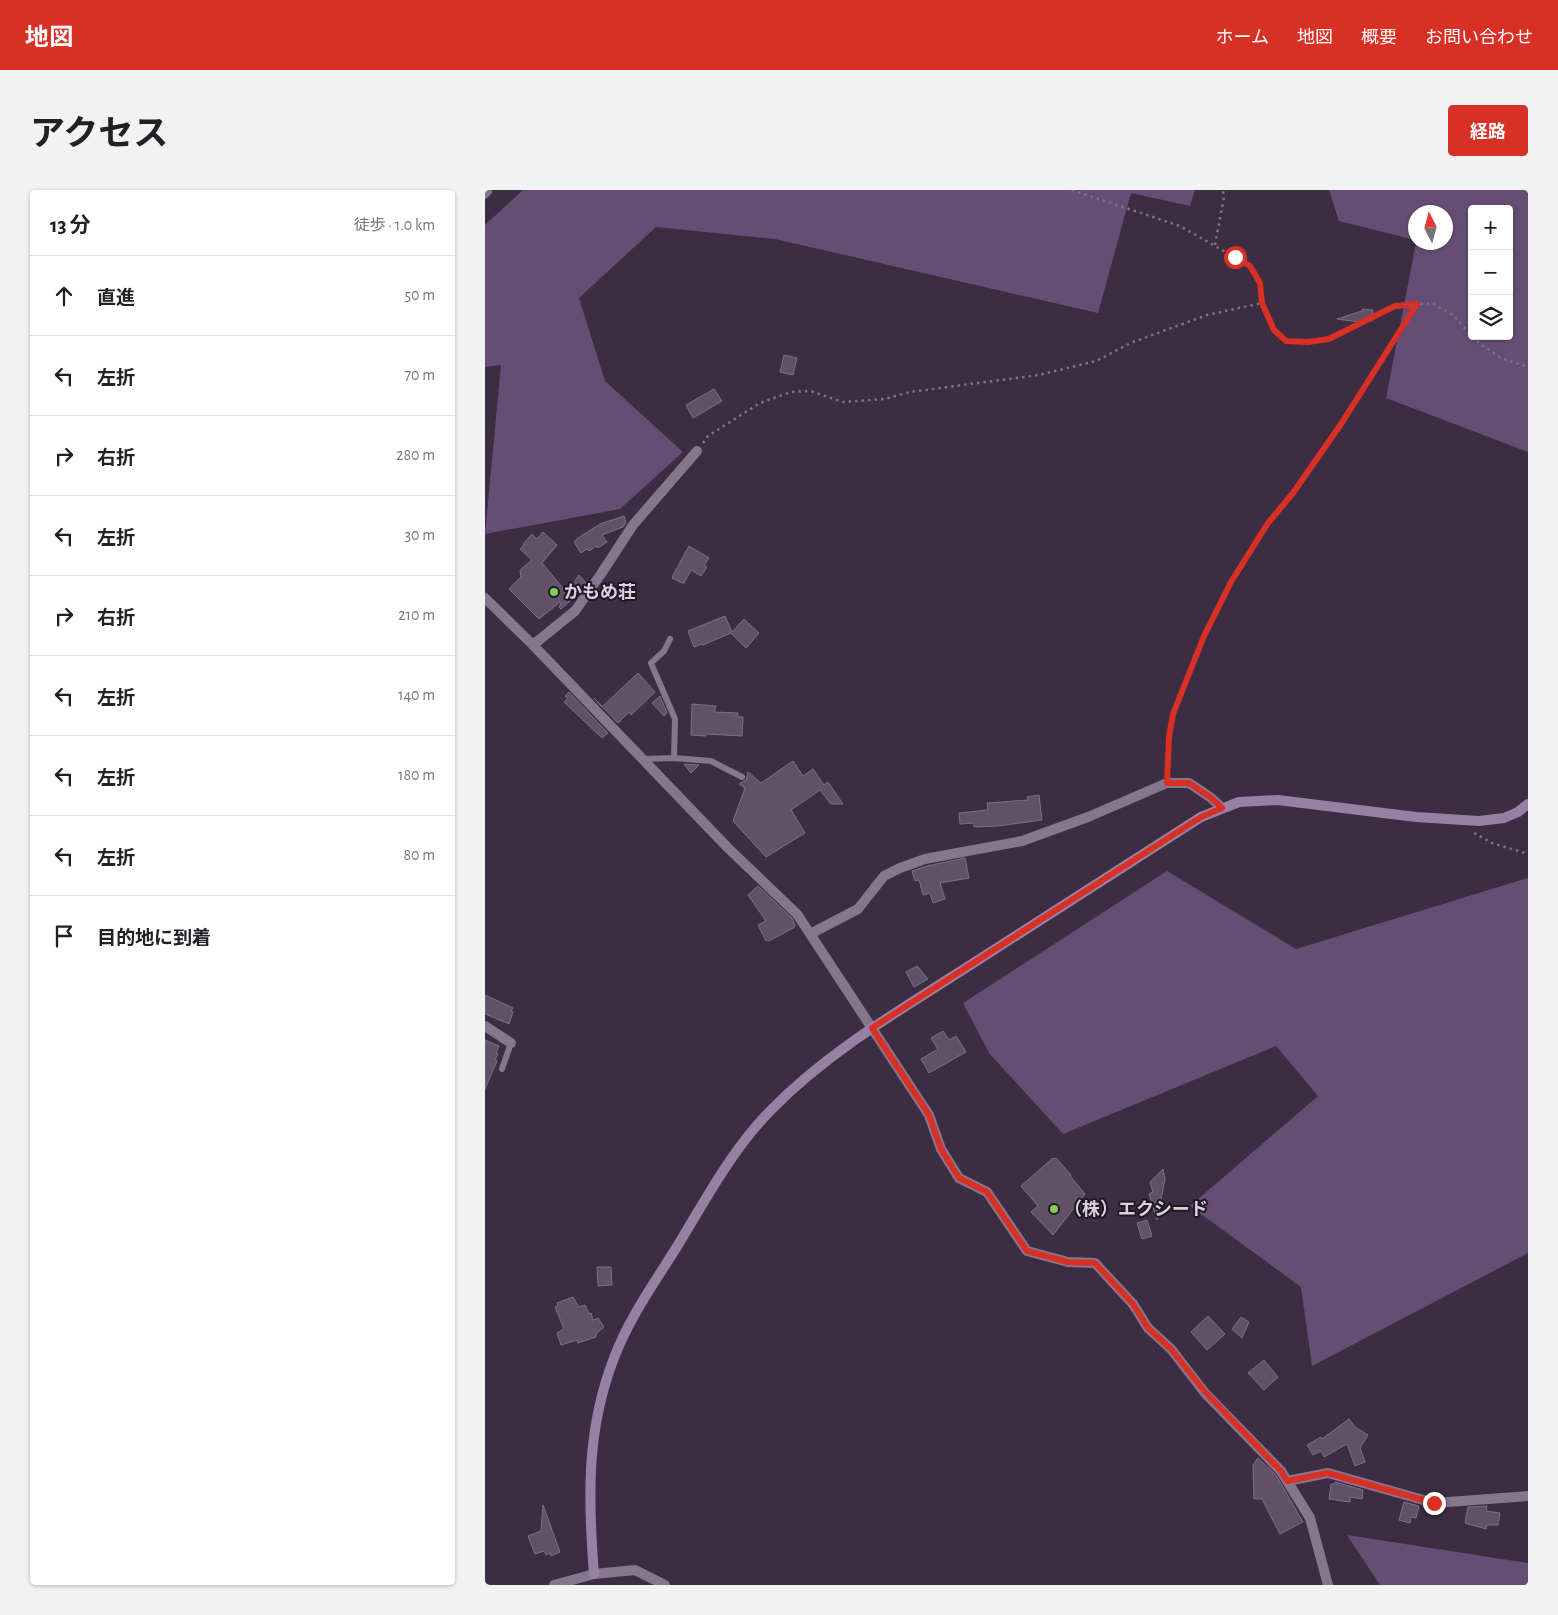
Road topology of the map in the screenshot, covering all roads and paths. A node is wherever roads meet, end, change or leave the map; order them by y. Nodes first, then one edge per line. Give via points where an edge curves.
1 (1072, 190) edge
2 (1223, 190) edge
3 (1215, 245) junction
4 (1262, 303) junction
5 (1417, 304) junction
6 (1528, 367) edge
7 (697, 451) joint
8 (485, 598) edge
9 (670, 639) dead end
10 (533, 645) junction
11 (643, 758) junction
12 (674, 758) junction
13 (742, 777) dead end
14 (1167, 783) junction
15 (1528, 804) edge
16 (1222, 808) junction
17 (1453, 821) junction
18 (1528, 854) edge
19 (810, 934) junction
20 (485, 1026) edge
21 (872, 1028) junction
22 (511, 1043) joint
23 (502, 1070) dead end
24 (1287, 1481) junction
25 (1528, 1496) edge
26 (593, 1574) junction
27 (554, 1585) edge
28 (665, 1585) edge
29 (1329, 1585) edge

1 - 3 path via 1180,226
2 - 3 path
3 - 4 path via 1250,266 1260,283
4 - 5 path via 1274,330 1286,341 1308,342 1329,339 1395,306
4 - 7 path via 1207,315 1133,342 1096,361 1039,375 909,392 885,399 843,402 810,391 791,392 760,403 708,436
5 - 6 path via 1433,303 1453,315 1481,345 1501,358
5 - 14 path via 1341,424 1268,523 1231,582 1204,636 1173,714
7 - 10 street via 633,525 575,611
8 - 10 street
9 - 12 lane via 651,664 675,719
10 - 11 street
11 - 12 lane
11 - 19 street via 729,849 797,914
12 - 13 lane via 711,761
14 - 16 street via 1189,783
14 - 19 street via 1022,841 925,859 900,868 884,876 858,909
15 - 17 street via 1504,818
16 - 17 street via 1239,802 1278,800
16 - 21 street via 1201,817
17 - 18 path via 1492,843
19 - 21 street
20 - 22 street
21 - 24 street via 929,1115 941,1149 959,1178 987,1192 1027,1251 1068,1262 1095,1263 1133,1304 1148,1328 1171,1349 1205,1392
21 - 26 street via 812,1072 770,1110 739,1147 637,1311 614,1357 601,1396 593,1437 589,1481
22 - 23 lane
24 - 25 street via 1328,1473 1434,1503
24 - 29 street via 1310,1518
26 - 27 street
26 - 28 street via 635,1570

